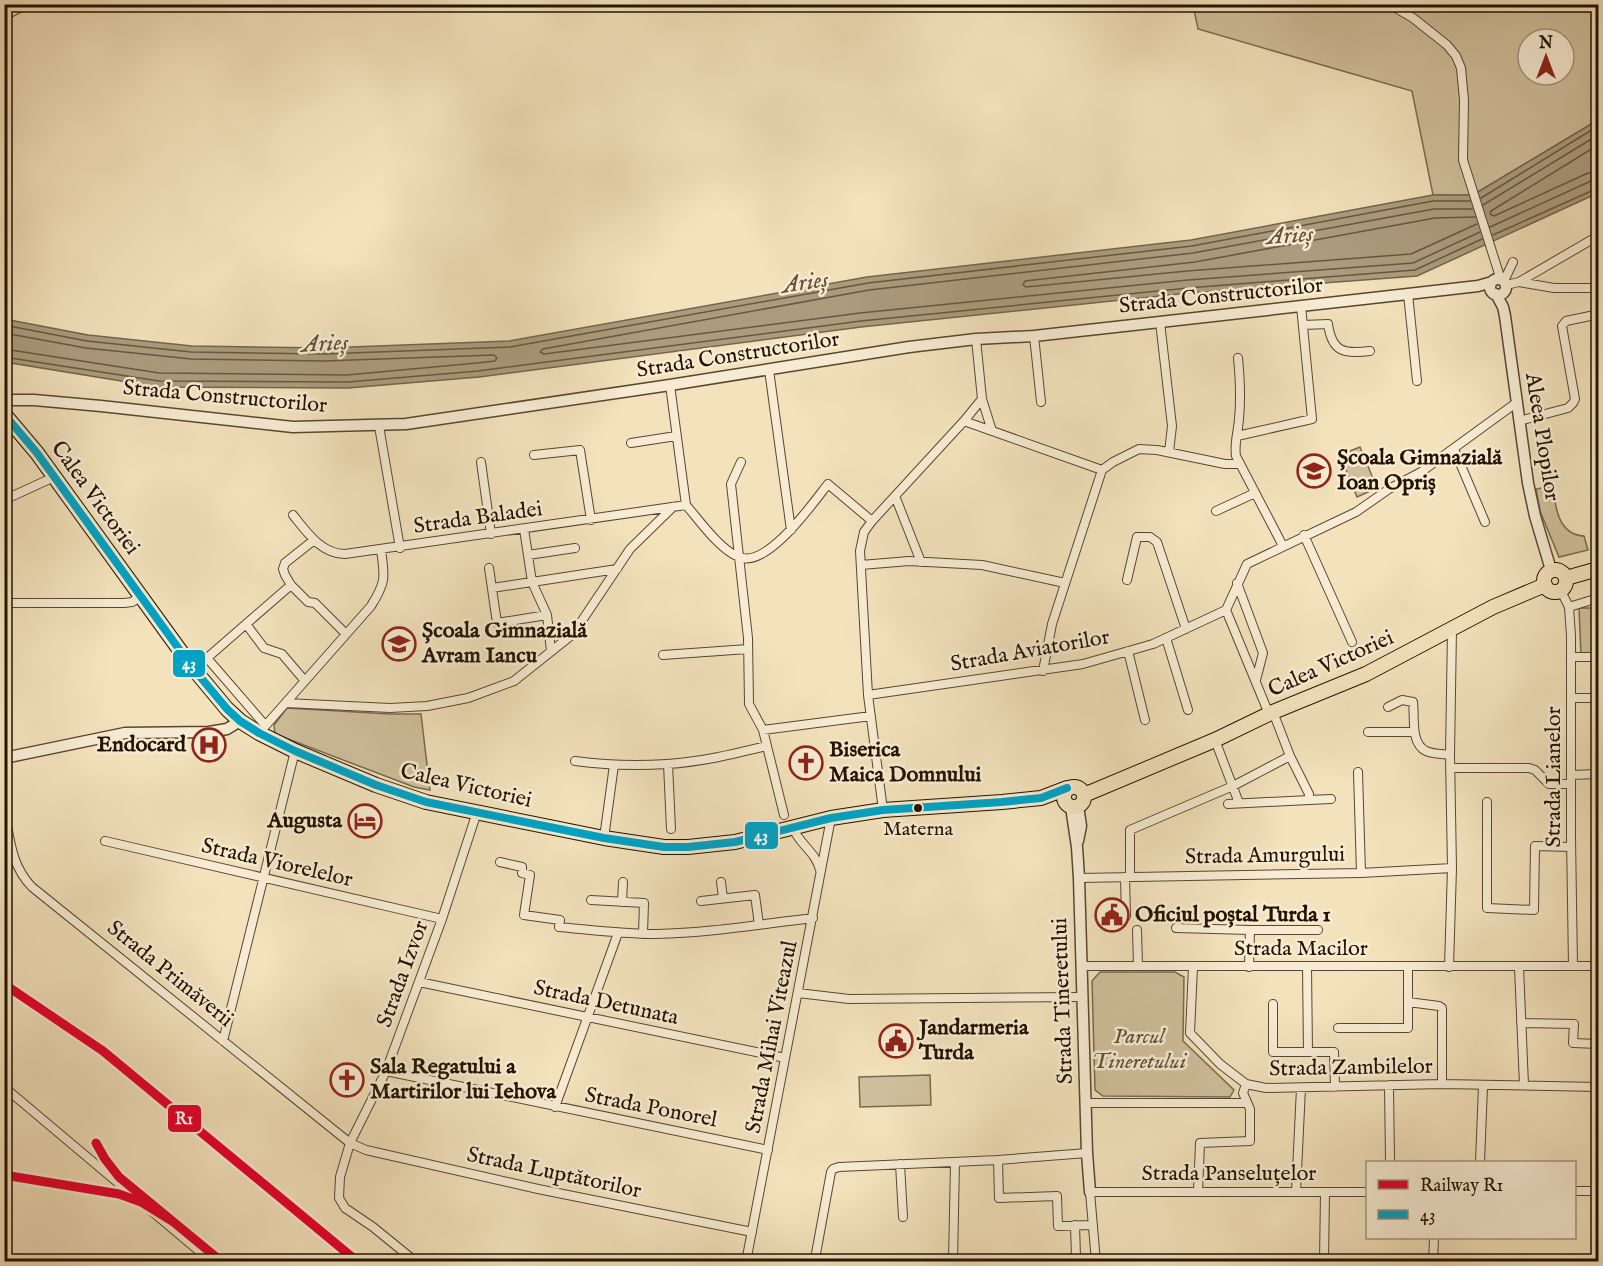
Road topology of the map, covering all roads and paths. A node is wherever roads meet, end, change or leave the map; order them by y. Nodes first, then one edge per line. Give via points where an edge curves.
1 (27, 4) edge
2 (1389, 4) edge
3 (4, 16) edge
4 (1599, 236) edge
5 (1513, 262) dead end
6 (1519, 282) junction
7 (1499, 286) junction
8 (1590, 288) dead end
9 (1408, 294) junction
10 (1301, 306) junction
11 (1590, 316) dead end
12 (1160, 322) junction
13 (1303, 325) junction
14 (1034, 336) junction
15 (976, 339) junction
16 (1370, 351) dead end
17 (1238, 357) dead end
18 (769, 370) junction
19 (1417, 381) dead end
20 (670, 386) junction
21 (982, 399) junction
22 (4, 400) edge
23 (1041, 402) dead end
24 (1516, 403) junction
25 (4, 414) edge
26 (964, 421) junction
27 (1520, 421) junction
28 (379, 426) junction
29 (992, 431) junction
30 (676, 436) junction
31 (1238, 436) junction
32 (631, 443) dead end
33 (1454, 449) junction
34 (1169, 452) junction
35 (534, 455) dead end
36 (481, 462) dead end
37 (741, 462) dead end
38 (1240, 464) junction
39 (1102, 470) junction
40 (54, 477) junction
41 (1255, 493) junction
42 (895, 496) junction
43 (4, 501) edge
44 (686, 505) junction
45 (673, 507) junction
46 (1216, 511) dead end
47 (293, 515) dead end
48 (591, 520) junction
49 (872, 521) junction
50 (1485, 522) dead end
51 (524, 529) junction
52 (791, 530) junction
53 (491, 534) junction
54 (1304, 535) junction
55 (314, 540) junction
56 (1283, 546) junction
57 (400, 548) junction
58 (575, 548) dead end
59 (381, 550) junction
60 (528, 555) junction
61 (740, 558) junction
62 (921, 562) junction
63 (861, 565) junction
64 (489, 568) dead end
65 (617, 569) junction
66 (1599, 569) edge
67 (1551, 570) junction
68 (1127, 580) dead end
69 (532, 582) junction
70 (1065, 583) junction
71 (1237, 583) junction
72 (291, 585) junction
73 (1545, 585) junction
74 (1563, 585) junction
75 (492, 588) junction
76 (140, 597) junction
77 (1599, 598) edge
78 (4, 603) edge
79 (1569, 607) junction
80 (1226, 610) junction
81 (547, 615) junction
82 (246, 624) junction
83 (1186, 629) junction
84 (1452, 629) junction
85 (346, 634) junction
86 (1166, 638) junction
87 (1352, 642) dead end
88 (748, 649) junction
89 (551, 651) junction
90 (1128, 651) junction
91 (663, 655) dead end
92 (1572, 657) junction
93 (1599, 657) edge
94 (1043, 671) junction
95 (305, 681) junction
96 (1255, 681) junction
97 (868, 695) junction
98 (1572, 698) junction
99 (1599, 698) edge
100 (286, 703) junction
101 (1388, 707) dead end
102 (1188, 710) dead end
103 (1271, 713) junction
104 (871, 716) junction
105 (1145, 720) dead end
106 (240, 721) junction
107 (262, 729) junction
108 (763, 730) junction
109 (1368, 732) dead end
110 (1414, 732) junction
111 (1215, 740) junction
112 (767, 746) junction
113 (295, 751) junction
114 (1450, 755) junction
115 (1290, 756) junction
116 (4, 758) edge
117 (575, 761) dead end
118 (668, 764) junction
119 (614, 765) junction
120 (1450, 768) junction
121 (1359, 772) dead end
122 (1599, 774) edge
123 (1571, 780) junction
124 (1233, 786) junction
125 (1073, 797) junction
126 (1331, 799) dead end
127 (1309, 800) junction
128 (1487, 802) dead end
129 (1239, 803) junction
130 (1228, 804) dead end
131 (4, 810) edge
132 (883, 810) junction
133 (477, 812) junction
134 (784, 815) dead end
135 (831, 818) junction
136 (671, 828) dead end
137 (793, 828) junction
138 (604, 838) junction
139 (105, 841) dead end
140 (1571, 847) junction
141 (500, 862) dead end
142 (1452, 868) junction
143 (821, 872) junction
144 (1360, 873) junction
145 (1127, 877) junction
146 (263, 878) junction
147 (1079, 878) junction
148 (623, 882) dead end
149 (721, 882) dead end
150 (723, 898) junction
151 (591, 900) dead end
152 (701, 901) dead end
153 (622, 902) junction
154 (1126, 916) dead end
155 (813, 918) junction
156 (442, 919) junction
157 (759, 925) junction
158 (1176, 928) dead end
159 (1137, 930) dead end
160 (1250, 930) junction
161 (1318, 930) dead end
162 (618, 933) junction
163 (643, 934) junction
164 (1082, 966) junction
165 (1138, 966) junction
166 (1573, 966) junction
167 (1599, 966) edge
168 (1193, 967) junction
169 (1249, 967) junction
170 (1307, 967) junction
171 (1408, 967) junction
172 (1519, 967) junction
173 (1449, 968) junction
174 (419, 982) junction
175 (798, 993) junction
176 (1083, 997) junction
177 (1408, 1002) junction
178 (1273, 1004) dead end
179 (588, 1018) junction
180 (1521, 1023) junction
181 (1338, 1028) dead end
182 (223, 1041) junction
183 (1599, 1044) edge
184 (1308, 1052) junction
185 (785, 1058) junction
186 (386, 1071) junction
187 (1246, 1084) junction
188 (1442, 1084) junction
189 (1524, 1085) junction
190 (1389, 1086) junction
191 (1483, 1086) junction
192 (4, 1087) edge
193 (1335, 1087) junction
194 (1599, 1087) edge
195 (1300, 1088) junction
196 (1086, 1103) junction
197 (1248, 1103) junction
198 (555, 1107) junction
199 (350, 1143) junction
200 (768, 1150) junction
201 (1087, 1153) junction
202 (998, 1160) junction
203 (1390, 1161) edge
204 (1480, 1161) edge
205 (955, 1162) junction
206 (900, 1164) junction
207 (1576, 1191) edge
208 (1599, 1191) edge
209 (1090, 1192) junction
210 (1198, 1192) junction
211 (1296, 1192) junction
212 (1325, 1192) junction
213 (1366, 1192) edge
214 (903, 1217) dead end
215 (1093, 1225) junction
216 (1075, 1226) junction
217 (752, 1232) junction
218 (1434, 1239) edge
219 (212, 1262) edge
220 (416, 1262) edge
221 (746, 1262) edge
222 (816, 1262) edge
223 (952, 1262) edge
224 (1053, 1262) edge
225 (1096, 1262) edge
226 (1324, 1262) edge
227 (1433, 1262) edge

1 - 3 street
2 - 7 street via 1447,45 1461,68 1465,128 1462,160 1495,260
4 - 6 street
5 - 7 street
6 - 7 street
6 - 8 street via 1554,288
7 - 9 street, Strada Constructorilor
7 - 24 street, Aleea Plopilor
9 - 10 street, Strada Constructorilor
9 - 19 street
10 - 12 street, Strada Constructorilor
10 - 13 street
11 - 27 street via 1566,321 1562,326 1574,403
12 - 14 street, Strada Constructorilor
12 - 34 street via 1172,426
13 - 16 street via 1328,324 1333,342 1341,351
13 - 31 street via 1312,419
14 - 15 street, Strada Constructorilor
14 - 23 street
15 - 18 street, Strada Constructorilor
15 - 21 street
17 - 31 street
18 - 20 street, Strada Constructorilor
18 - 52 street
20 - 28 street, Strada Constructorilor
20 - 30 street
21 - 26 street
21 - 29 street
22 - 28 street, Strada Constructorilor via 101,406 293,427
24 - 27 street, Aleea Plopilor
24 - 33 street
25 - 40 main road, Calea Victoriei
26 - 29 street
26 - 42 street
27 - 67 street, Aleea Plopilor via 1535,516
28 - 57 street
29 - 39 street
30 - 32 street
30 - 44 street
31 - 38 street via 1235,447
33 - 50 street
33 - 54 street via 1356,512
34 - 38 street
34 - 39 street via 1139,448
35 - 48 street via 580,450
36 - 53 street
37 - 61 street via 731,484
38 - 41 street
39 - 70 street
40 - 43 street
40 - 76 main road, Calea Victoriei
41 - 46 street
41 - 56 street
42 - 49 street
42 - 62 street
44 - 45 street, Strada Baladei
44 - 61 street via 726,549
45 - 48 street, Strada Baladei
45 - 65 street via 630,549
47 - 55 street
48 - 51 street, Strada Baladei
49 - 52 street via 828,484
49 - 63 street via 861,542
51 - 53 street, Strada Baladei
51 - 60 street
52 - 61 street via 756,557
53 - 57 street, Strada Baladei
54 - 56 street
54 - 87 street
55 - 59 street, Strada Baladei via 338,554
55 - 72 street via 285,563 283,569
56 - 71 street via 1247,564
57 - 59 street, Strada Baladei
58 - 60 street
59 - 85 street via 385,574 380,591
60 - 69 street
61 - 88 street
62 - 63 street
62 - 70 street via 982,565
63 - 97 street
64 - 75 street
65 - 69 street
65 - 89 street via 573,634
66 - 74 main road
67 - 73 main road via 1544,578
67 - 74 main road via 1558,570
68 - 83 street via 1137,537 1150,537 1157,542
69 - 75 street
69 - 81 street
70 - 94 street
71 - 80 street
71 - 96 street via 1263,653
72 - 82 street
72 - 85 street
73 - 74 main road via 1550,591
73 - 84 main road, Calea Victoriei
74 - 79 street, Strada Lianelor
75 - 81 street via 497,623
76 - 78 street via 124,603
76 - 106 main road, Calea Victoriei via 201,680
77 - 79 street
79 - 92 street, Strada Lianelor
80 - 83 street, Strada Aviatorilor
80 - 96 street
81 - 89 street
82 - 95 street via 264,648 282,654
82 - 107 street via 207,658
83 - 86 street, Strada Aviatorilor
84 - 103 main road, Calea Victoriei via 1366,674
84 - 114 street
85 - 95 street
86 - 90 street, Strada Aviatorilor
86 - 102 street
88 - 91 street
88 - 108 street via 749,704
89 - 100 street via 514,681 459,700 390,708
90 - 94 street, Strada Aviatorilor
90 - 105 street
92 - 93 street
92 - 98 street, Strada Lianelor
94 - 97 street, Strada Aviatorilor
95 - 100 street
96 - 103 street
97 - 104 street
98 - 99 street
98 - 123 street, Strada Lianelor
100 - 107 street
101 - 110 street via 1402,700 1413,702
103 - 111 main road, Calea Victoriei
103 - 115 street
104 - 108 street
104 - 132 street
106 - 107 main road, Calea Victoriei
106 - 116 street via 227,729 209,732 125,733
107 - 113 main road, Calea Victoriei
108 - 112 street
109 - 110 street
110 - 114 street via 1417,744 1427,752
111 - 124 street
111 - 125 main road, Calea Victoriei
112 - 118 street
112 - 134 street
113 - 133 main road, Calea Victoriei via 376,785
113 - 146 street
114 - 120 street
115 - 124 street
115 - 127 street
117 - 119 street
118 - 119 street
118 - 136 street
119 - 138 street
120 - 123 street via 1529,768 1549,784
120 - 142 street
121 - 144 street
122 - 123 street
123 - 140 street, Strada Lianelor
124 - 129 street
124 - 145 street via 1130,830
125 - 132 main road, Calea Victoriei
125 - 147 street, Strada Tineretului
126 - 127 street
127 - 129 street
128 - 140 street via 1487,909 1533,910 1535,846
129 - 130 street
131 - 182 street, Strada Primăverii via 16,865 24,879
132 - 135 main road, Calea Victoriei
133 - 138 main road, Calea Victoriei
133 - 156 street, Strada Izvor
135 - 137 main road, Calea Victoriei
135 - 143 street, Strada Mihai Viteazul
137 - 138 main road, Calea Victoriei via 735,842 688,847
137 - 143 street
139 - 146 street, Strada Viorelelor
140 - 166 street, Strada Lianelor
141 - 162 street via 522,867 522,873 530,875 524,915 560,920 559,927
142 - 144 street, Strada Amurgului
142 - 173 street
143 - 155 street, Strada Mihai Viteazul
144 - 145 street, Strada Amurgului
145 - 147 street, Strada Amurgului
145 - 154 street
146 - 156 street, Strada Viorelelor
146 - 182 street
147 - 164 street, Strada Tineretului
148 - 153 street
149 - 150 street
150 - 152 street
150 - 157 street via 755,895
151 - 153 street
153 - 163 street via 644,903
155 - 157 street
155 - 175 street, Strada Mihai Viteazul
156 - 174 street, Strada Izvor
157 - 163 street
158 - 160 street
159 - 165 street
160 - 161 street
160 - 169 street
162 - 163 street
162 - 179 street
164 - 165 street, Strada Macilor
164 - 176 street, Strada Tineretului
165 - 168 street, Strada Macilor
166 - 167 street, Strada Macilor
166 - 172 street, Strada Macilor
168 - 169 street, Strada Macilor
168 - 187 street, Strada Zambilelor via 1190,1033
169 - 170 street, Strada Macilor
170 - 171 street, Strada Macilor
170 - 184 street
171 - 173 street, Strada Macilor
171 - 177 street
172 - 173 street, Strada Macilor
172 - 180 street
174 - 179 street, Strada Detunata
174 - 186 street, Strada Izvor
175 - 176 street via 849,999
175 - 185 street, Strada Mihai Viteazul
176 - 196 street, Strada Tineretului
177 - 181 street via 1408,1028
177 - 188 street via 1442,1008
178 - 184 street via 1273,1052
179 - 185 street, Strada Detunata
179 - 198 street
180 - 183 street via 1574,1024 1574,1043
180 - 189 street
182 - 199 street, Strada Primăverii
184 - 193 street via 1334,1052
185 - 200 street, Strada Mihai Viteazul
186 - 198 street, Strada Ponorel
186 - 199 street, Strada Izvor
187 - 195 street, Strada Zambilelor
187 - 197 street via 1243,1092
188 - 190 street, Strada Zambilelor
188 - 191 street, Strada Zambilelor
189 - 191 street, Strada Zambilelor
189 - 194 street, Strada Zambilelor
190 - 193 street, Strada Zambilelor
190 - 203 street
191 - 204 street
192 - 219 street
193 - 195 street, Strada Zambilelor
195 - 211 street
196 - 197 street
196 - 201 street, Strada Tineretului
197 - 210 street via 1250,1141 1200,1143
198 - 200 street, Strada Ponorel
199 - 217 street, Strada Luptătorilor via 537,1189
199 - 220 street, Strada Izvor via 341,1168 339,1198 345,1208
200 - 217 street, Strada Mihai Viteazul
201 - 202 street
201 - 209 street, Strada Tineretului
202 - 205 street
202 - 216 street via 999,1198 1057,1196 1058,1226
205 - 206 street
205 - 223 street
206 - 214 street
206 - 222 street via 833,1169
207 - 208 street
209 - 210 street, Strada Panseluțelor
209 - 215 street, Strada Tineretului
210 - 211 street, Strada Panseluțelor
211 - 212 street, Strada Panseluțelor
212 - 213 street, Strada Panseluțelor
212 - 226 street
215 - 216 street
215 - 225 street, Strada Tineretului
216 - 224 street via 1076,1257
217 - 221 street, Strada Mihai Viteazul
218 - 227 street

